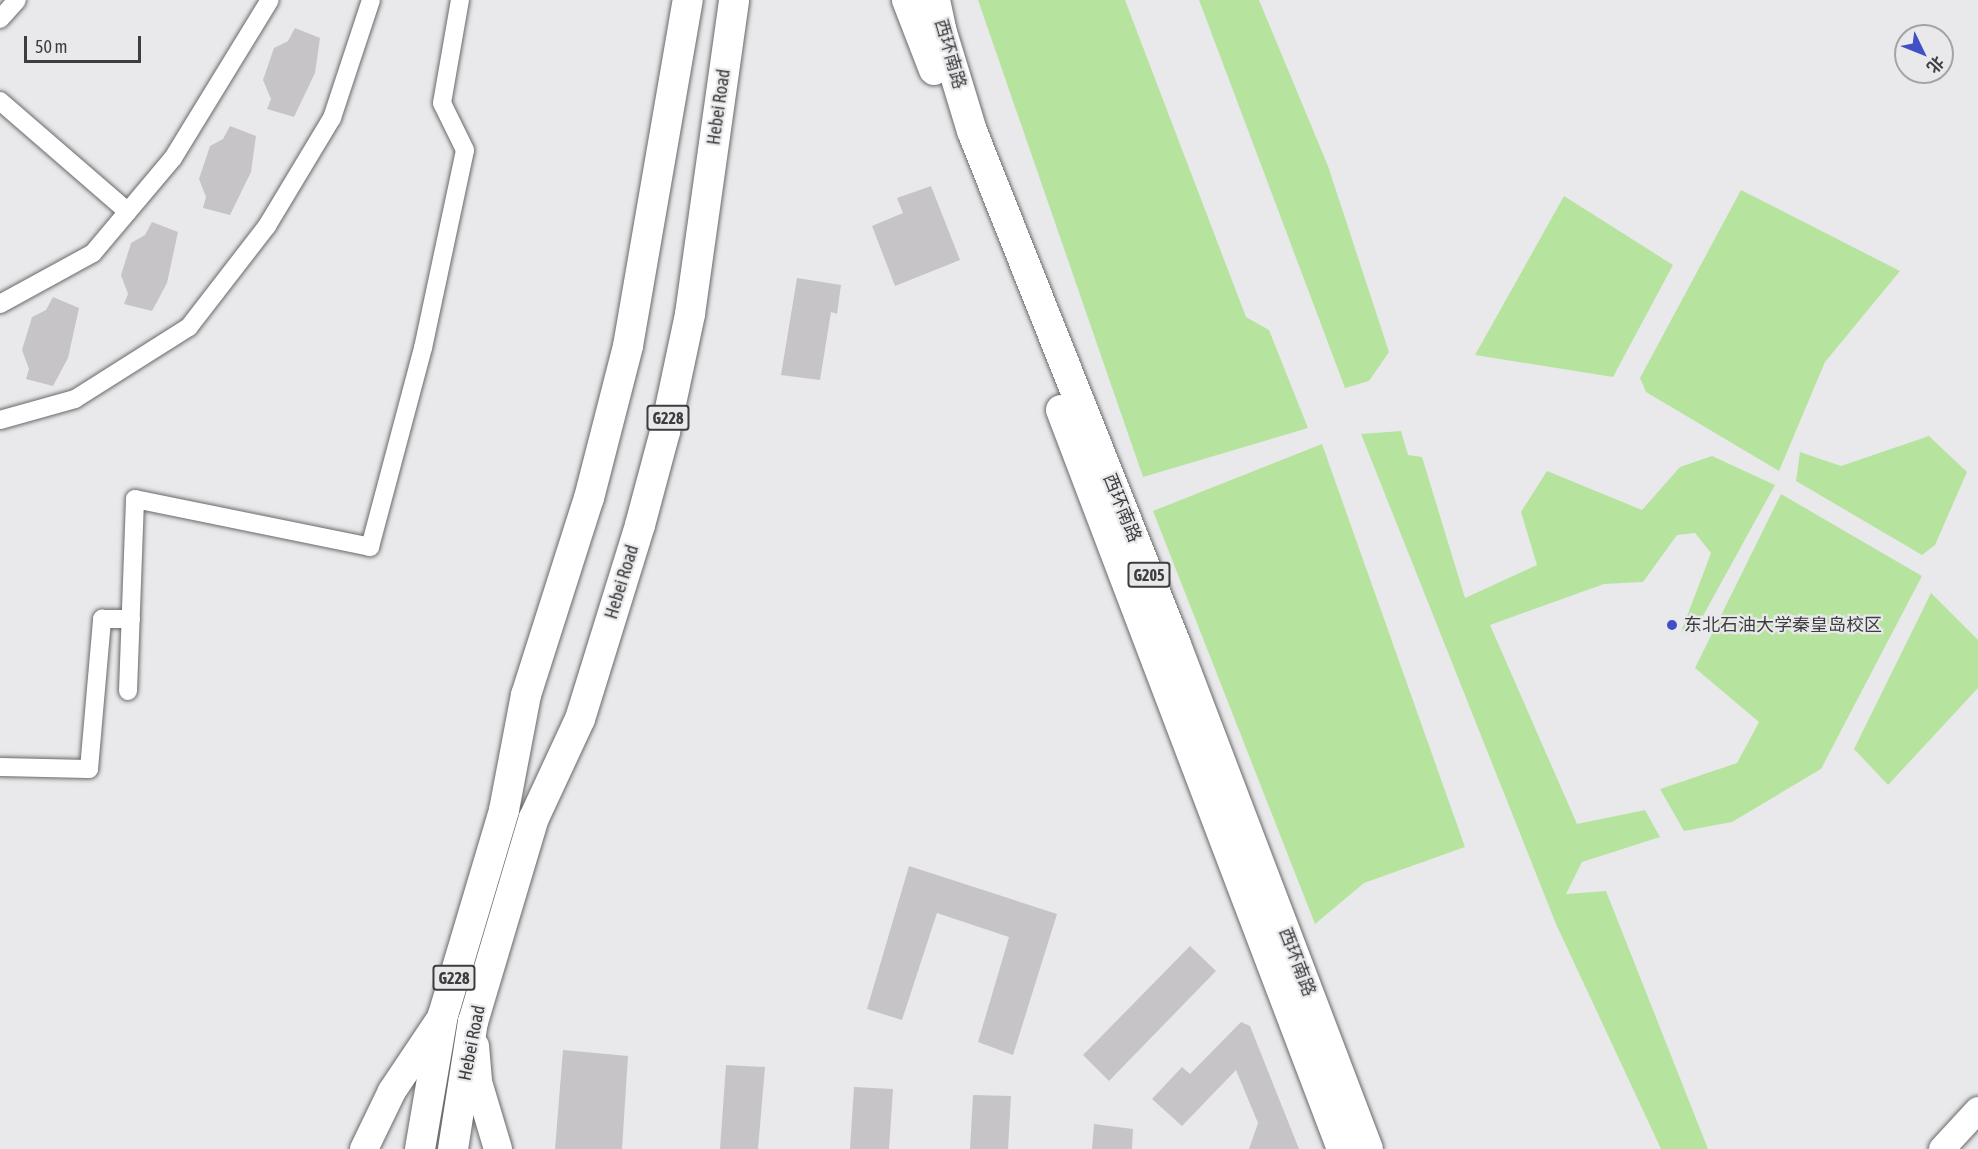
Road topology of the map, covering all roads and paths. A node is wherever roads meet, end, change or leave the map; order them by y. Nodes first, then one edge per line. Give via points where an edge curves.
1 (17, 0) edge
2 (270, 0) edge
3 (371, 0) edge
4 (460, 0) edge
5 (688, 0) edge
6 (734, 0) edge
7 (908, 0) edge
8 (935, 0) edge
9 (0, 19) edge
10 (0, 101) edge
11 (128, 212) junction
12 (0, 304) edge
13 (0, 420) edge
14 (131, 619) junction
15 (128, 691) dead end
16 (0, 767) edge
17 (443, 1015) junction
18 (473, 1022) junction
19 (1978, 1110) edge
20 (364, 1149) edge
21 (420, 1149) edge
22 (453, 1149) edge
23 (498, 1149) edge
24 (1342, 1149) edge
25 (1368, 1149) edge
26 (1942, 1149) edge

1 - 9 street
2 - 11 street via 173,158
3 - 13 street via 332,118 267,226 189,327 75,399
4 - 14 street via 442,103 465,150 423,348 370,547 135,499
5 - 17 highway, Hebei Road / G228 via 628,346 589,498 526,695 504,810
6 - 18 highway, Hebei Road / G228 via 690,314 665,432 580,719 534,818
7 - 24 highway, 西环南路 / G205
8 - 25 highway, 西环南路 / G205 via 940,30 972,131 1175,642
10 - 11 street
11 - 12 street via 93,253
14 - 15 street
14 - 16 street via 102,619 89,769
17 - 20 main road via 392,1091
17 - 21 highway, Hebei Road / G228
18 - 22 highway, Hebei Road / G228
18 - 23 main road via 478,1082
19 - 26 main road

